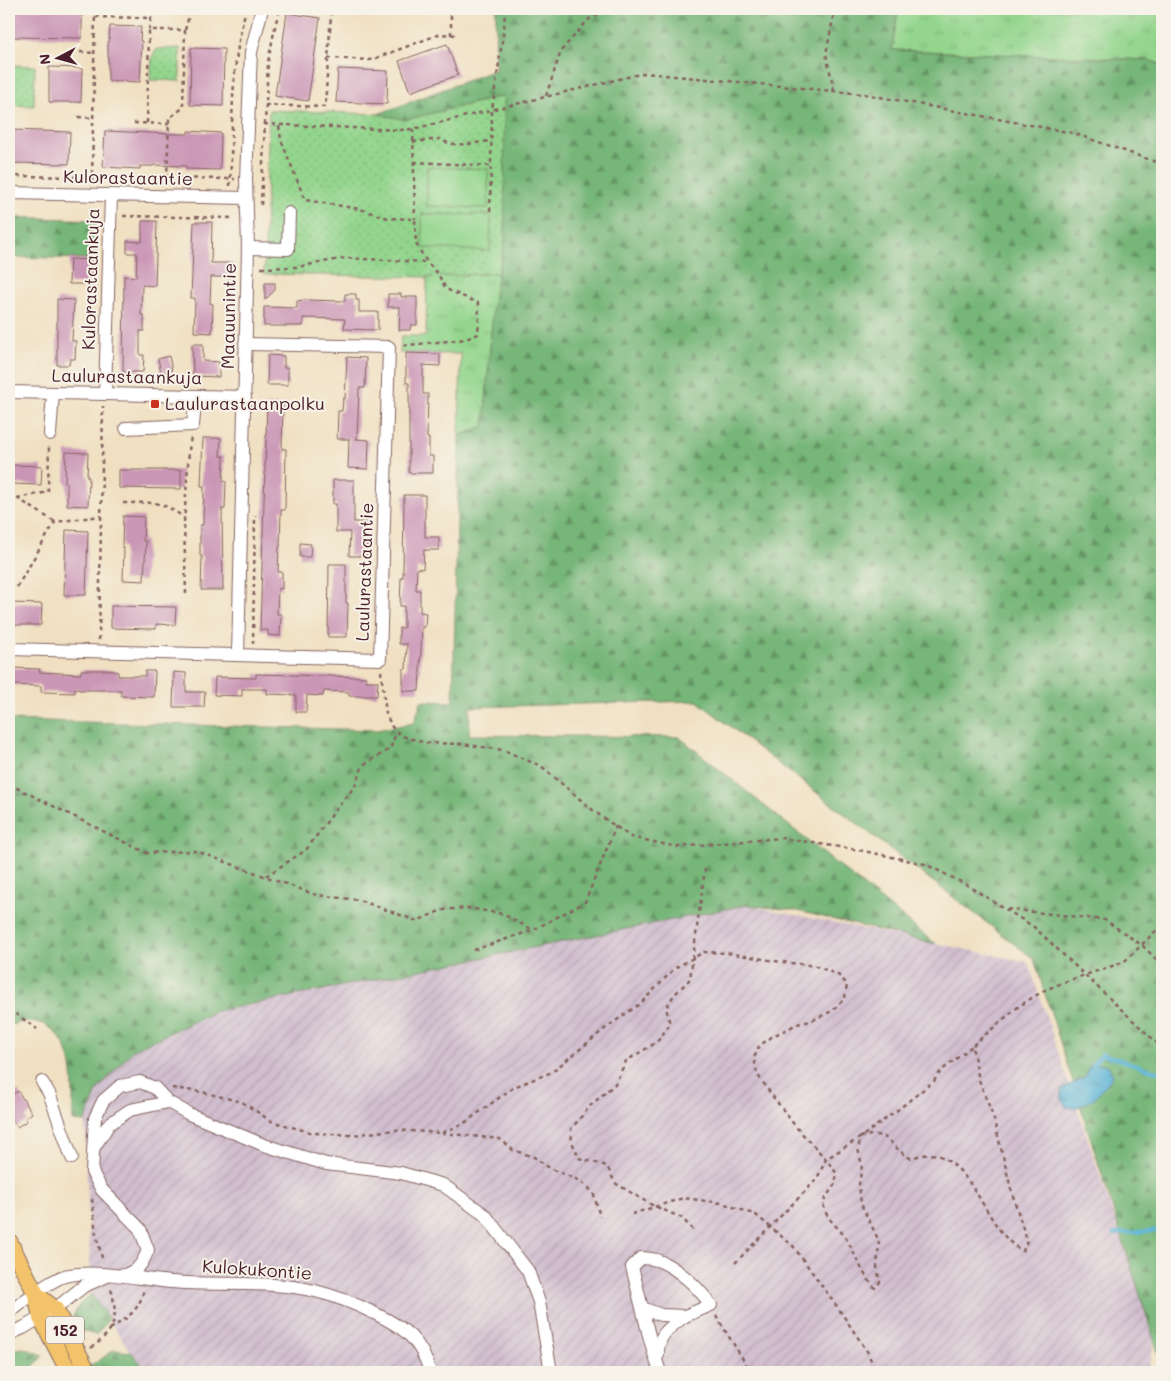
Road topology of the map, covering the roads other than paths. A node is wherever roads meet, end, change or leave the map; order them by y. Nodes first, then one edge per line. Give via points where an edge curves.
1 (262, 9) edge
2 (9, 193) edge
3 (111, 195) junction
4 (246, 198) junction
5 (290, 213) dead end
6 (248, 248) junction
7 (245, 344) junction
8 (9, 392) edge
9 (53, 393) junction
10 (105, 394) junction
11 (196, 396) junction
12 (245, 397) junction
13 (126, 428) dead end
14 (50, 434) road end
15 (9, 649) edge
16 (238, 656) junction
17 (42, 1082) dead end
18 (168, 1102) junction
19 (93, 1149) junction
20 (72, 1158) dead end
21 (9, 1241) edge
22 (116, 1276) junction
23 (36, 1294) junction
24 (642, 1308) junction
25 (55, 1309) junction
26 (9, 1313) edge
27 (685, 1316) junction
28 (41, 1318) junction
29 (9, 1334) edge
30 (659, 1369) edge
31 (69, 1372) edge
32 (88, 1372) edge
33 (430, 1372) edge
34 (551, 1372) edge

1 - 4 street, Maauunintie via 252,52
2 - 3 street, Kulorastaantie
3 - 4 street, Kulorastaantie
3 - 10 street, Kulorastaankuja
4 - 6 street, Maauunintie
5 - 6 street via 288,248
6 - 7 street, Maauunintie
7 - 12 street, Maauunintie
7 - 16 street, Laulurastaantie via 389,347 380,659
8 - 9 street, Laulurastaankuja
9 - 10 street, Laulurastaankuja
9 - 14 street
10 - 11 street, Laulurastaankuja
11 - 12 street, Laulurastaankuja
11 - 13 street via 193,425
12 - 16 street, Maauunintie
15 - 16 street, Laulurastaantie
17 - 20 street
18 - 19 street via 130,1110 109,1124
18 - 19 street via 155,1088 140,1082 120,1086 104,1101 95,1118
18 - 34 street via 206,1121 290,1154 326,1164 401,1173 443,1185 485,1215 528,1271 539,1302
19 - 22 street via 92,1172 102,1190 140,1229 148,1250 134,1272
21 - 23 main road, 152
22 - 23 street, Kulokukontie via 69,1275 57,1278
22 - 25 street via 84,1286
22 - 33 street, Kulokukontie via 274,1286 314,1291 354,1303 409,1334 425,1355
23 - 25 main road, 152
23 - 26 street, Kulokukontie
23 - 28 main road, 152
24 - 27 street via 661,1315
24 - 27 street via 632,1267 641,1258 657,1260 676,1271 702,1292 711,1305
24 - 30 street
25 - 28 street
25 - 32 main road, 152
27 - 30 street via 668,1328 657,1345
28 - 29 street
28 - 31 main road, 152

